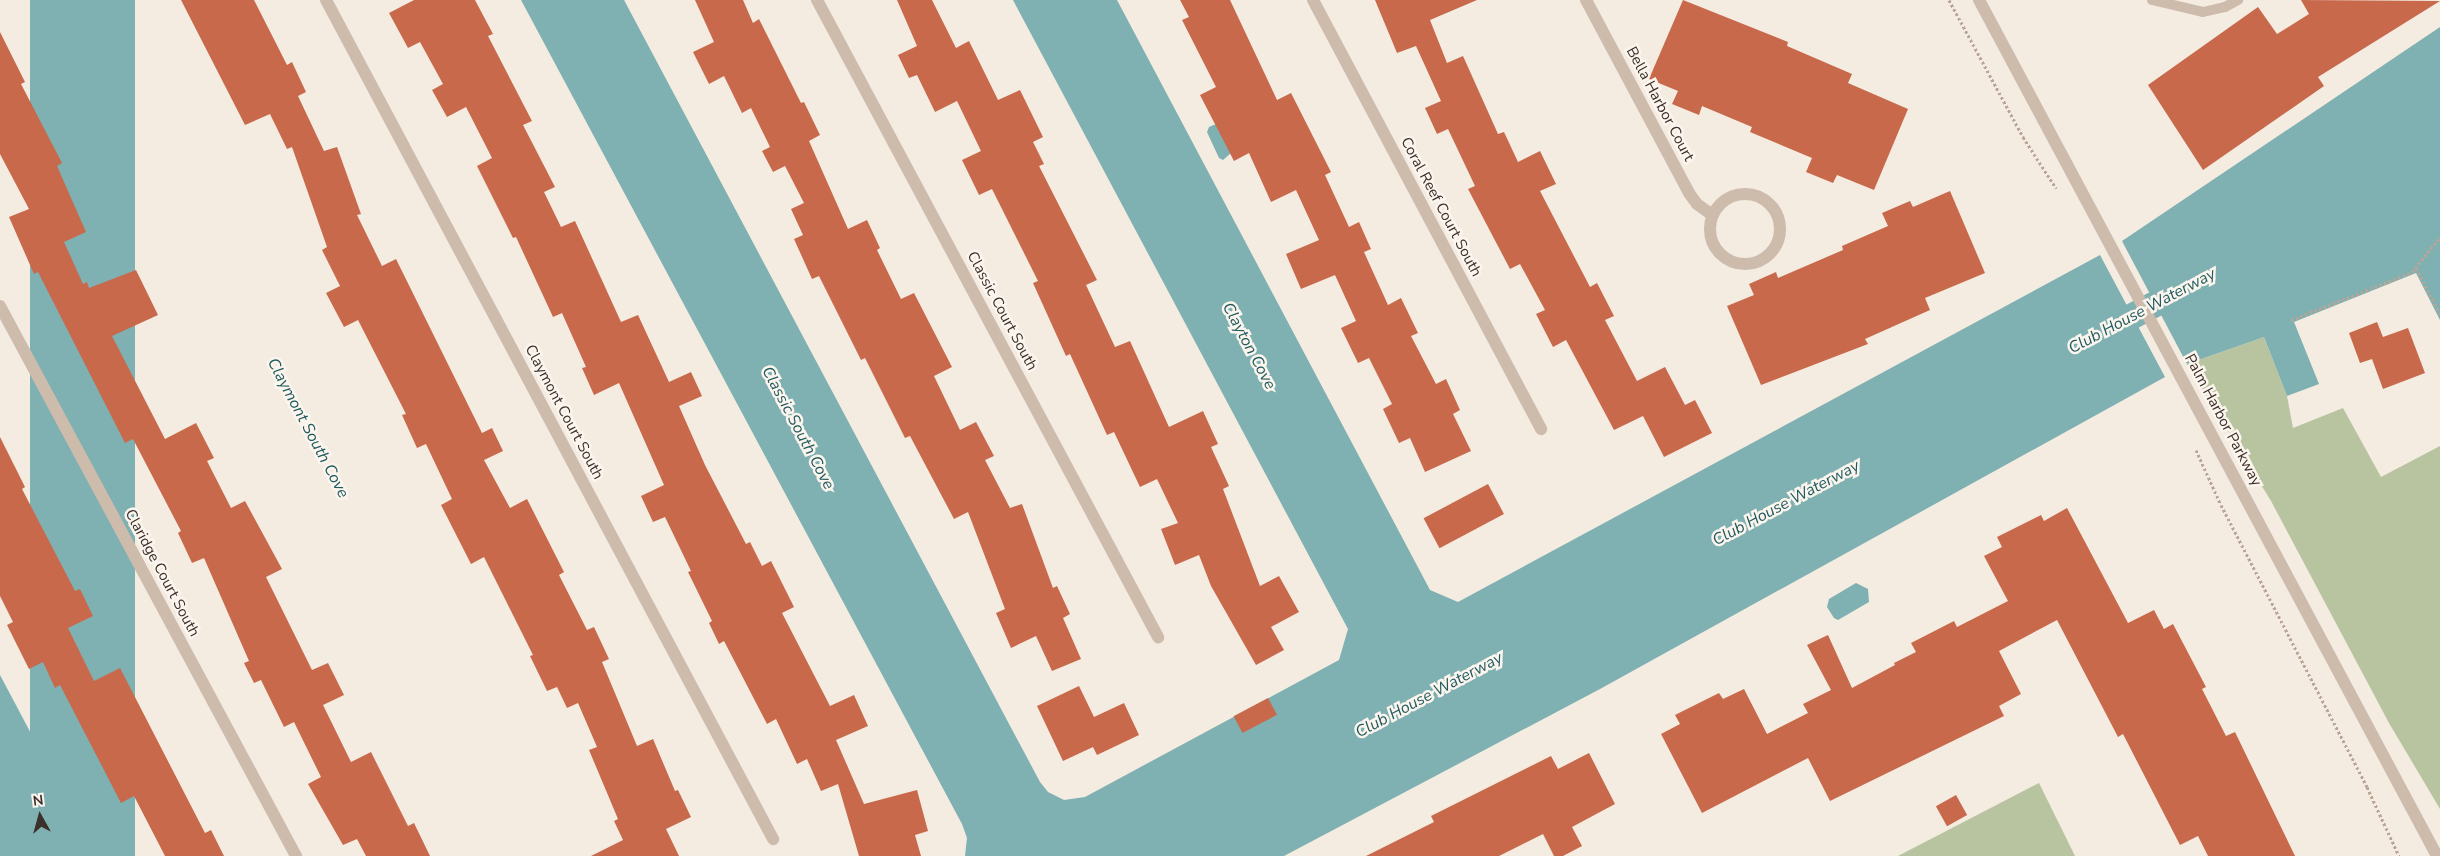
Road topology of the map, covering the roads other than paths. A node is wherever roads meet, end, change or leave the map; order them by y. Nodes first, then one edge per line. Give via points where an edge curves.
1 (326, 0) edge
2 (817, 0) edge
3 (1313, 0) edge
4 (1586, 0) edge
5 (1979, 0) edge
6 (2152, 0) edge
7 (2238, 0) edge
8 (1712, 216) junction
9 (0, 306) edge
10 (1540, 429) dead end
11 (1158, 637) dead end
12 (773, 839) dead end
13 (296, 856) edge
14 (2437, 856) edge

1 - 12 street, Claymont Court South
2 - 11 street, Classic Court South
3 - 10 street, Coral Reef Court South
4 - 8 street, Bella Harbor Court via 1688,193
5 - 14 street, Palm Harbor Parkway
6 - 7 lane via 2203,12
8 - 8 street via 1711,240 1723,256 1733,262 1757,261 1775,246 1779,223 1774,210 1755,195 1740,194 1728,198
9 - 13 street, Claridge Court South

